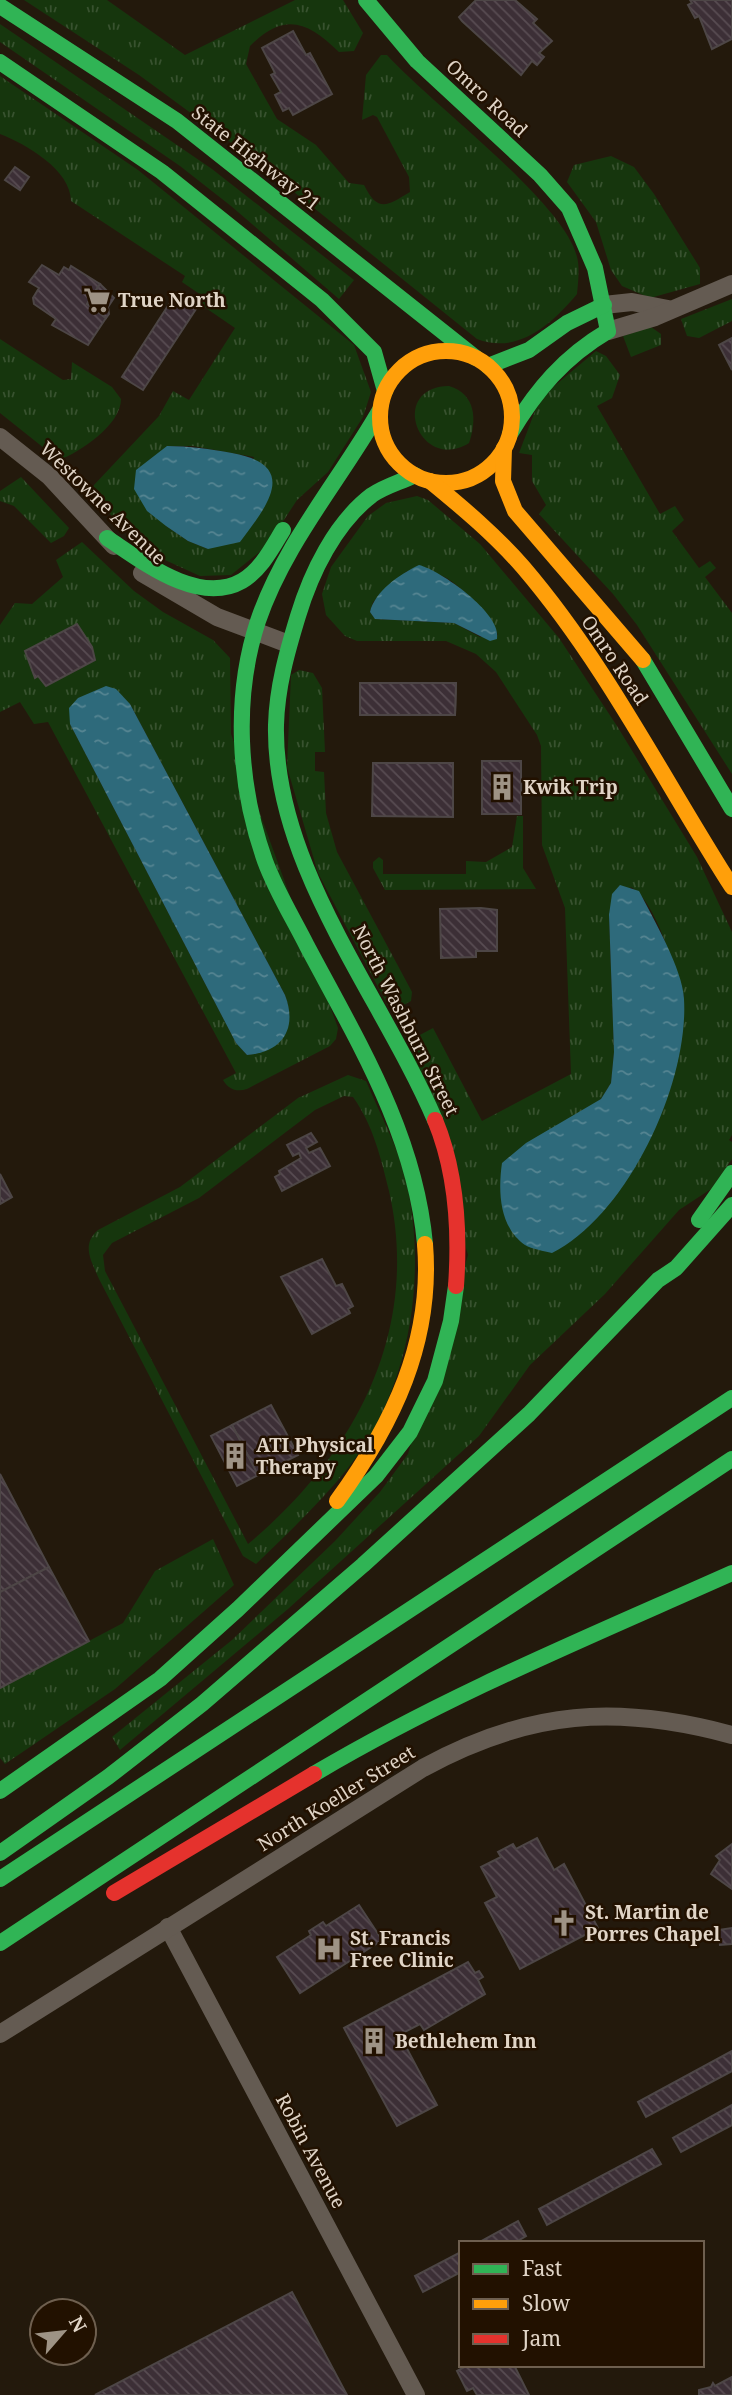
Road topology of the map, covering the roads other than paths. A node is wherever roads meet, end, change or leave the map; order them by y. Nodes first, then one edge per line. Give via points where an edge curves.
1 (366, 0) edge
2 (0, 6) edge
3 (0, 62) edge
4 (732, 284) edge
5 (604, 305) junction
6 (668, 309) junction
7 (608, 331) junction
8 (482, 362) junction
9 (386, 391) junction
10 (380, 410) junction
11 (0, 437) edge
12 (507, 441) junction
13 (423, 478) junction
14 (334, 481) junction
15 (107, 538) junction
16 (255, 632) junction
17 (286, 643) junction
18 (732, 809) edge
19 (728, 881) edge
20 (729, 908) dead end
21 (732, 1173) edge
22 (732, 1205) edge
23 (658, 1280) junction
24 (732, 1398) edge
25 (732, 1460) edge
26 (306, 1545) junction
27 (732, 1573) edge
28 (732, 1735) edge
29 (0, 1791) edge
30 (0, 1853) edge
31 (0, 1879) edge
32 (64, 1902) junction
33 (168, 1927) junction
34 (0, 1943) edge
35 (0, 2034) edge
36 (416, 2395) edge

1 - 5 main road, Omro Road via 417,61 561,197 586,242
2 - 8 main road, State Highway 21 via 177,121
3 - 9 main road via 162,172 322,300 374,352
4 - 6 street
5 - 6 street via 632,302
5 - 7 main road, Omro Road
5 - 8 main road via 528,350
6 - 7 street
7 - 12 main road, Omro Road via 582,345 549,373
8 - 9 main road via 455,352 434,352 397,373
8 - 12 main road via 509,397 512,416
9 - 10 main road
10 - 13 main road via 388,448 399,464
10 - 14 main road
11 - 15 street, Westowne Avenue via 49,477
12 - 13 main road via 491,466 473,478 452,483
12 - 18 main road, Omro Road via 501,468 503,488 515,511 631,643
13 - 17 main road via 377,492 356,511 311,580
13 - 19 main road, Omro Road via 486,530 572,632
14 - 15 main road via 302,502 259,566 230,584 214,587 178,581
14 - 16 main road via 278,572
15 - 16 street, Westowne Avenue via 150,579 190,604
16 - 17 street, Westowne Avenue
16 - 26 main road, North Washburn Street via 242,729 245,786 258,841 275,885 400,1126 426,1222 426,1287 407,1382 372,1452
17 - 26 main road, North Washburn Street via 275,725 277,767 289,821 299,852 433,1116 450,1170 458,1254 447,1338 423,1411 372,1484
19 - 20 main road
21 - 23 main road
22 - 23 main road via 676,1268
23 - 30 main road via 529,1414 363,1565 202,1704
24 - 31 main road
25 - 32 main road
26 - 29 main road, North Washburn Street via 142,1693
27 - 32 main road via 377,1736 113,1894
28 - 33 street, North Koeller Street via 649,1717 599,1715 542,1723 493,1737 423,1768
32 - 34 main road
33 - 35 street, North Koeller Street
33 - 36 street, Robin Avenue

